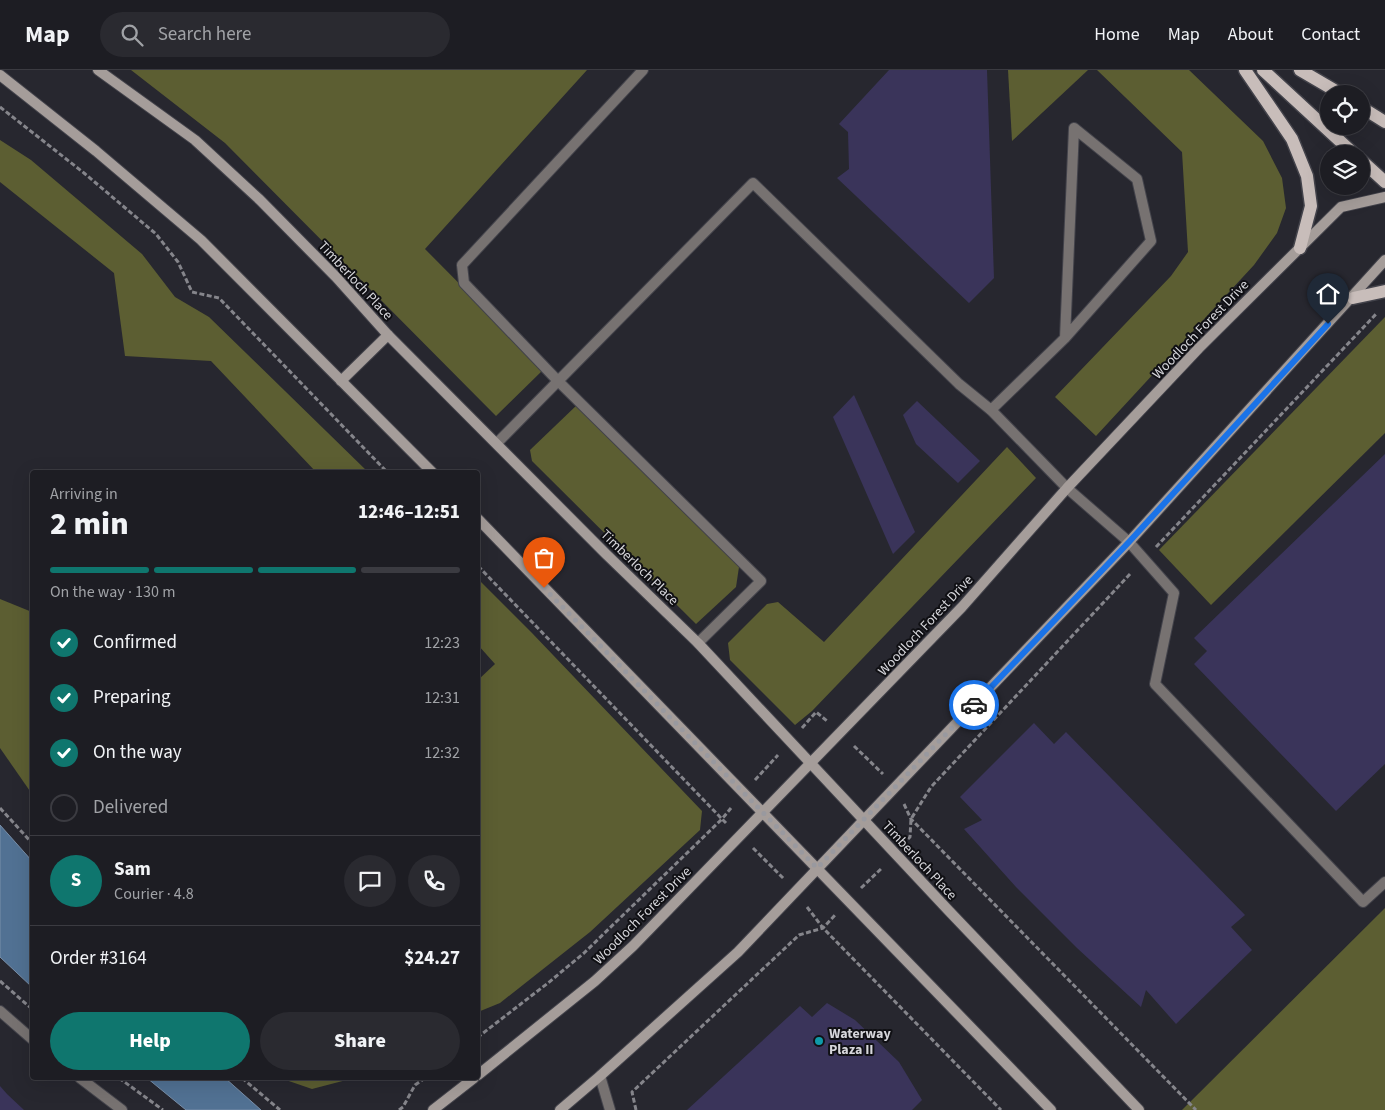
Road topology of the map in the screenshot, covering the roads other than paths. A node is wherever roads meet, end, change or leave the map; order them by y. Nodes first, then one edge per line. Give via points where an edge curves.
1 (98, 70) edge
2 (643, 70) edge
3 (1246, 70) edge
4 (1264, 70) edge
5 (1300, 70) edge
6 (0, 75) edge
7 (1326, 85) edge
8 (1370, 113) edge
9 (1385, 122) edge
10 (1344, 145) edge
11 (1370, 168) edge
12 (1385, 182) edge
13 (1385, 197) edge
14 (1300, 248) junction
15 (1385, 260) edge
16 (1385, 291) edge
17 (1353, 298) junction
18 (388, 335) junction
19 (1065, 338) junction
20 (341, 381) junction
21 (558, 381) junction
22 (991, 410) junction
23 (497, 443) junction
24 (430, 470) edge
25 (1067, 488) junction
26 (480, 521) edge
27 (1129, 542) junction
28 (698, 643) junction
29 (811, 763) junction
30 (763, 812) junction
31 (864, 820) junction
32 (817, 868) junction
33 (1385, 882) edge
34 (0, 1011) edge
35 (30, 1037) edge
36 (480, 1073) edge
37 (600, 1076) junction
38 (83, 1080) edge
39 (471, 1080) edge
40 (122, 1110) edge
41 (433, 1110) edge
42 (560, 1110) edge
43 (610, 1110) edge
44 (1051, 1110) edge
45 (1139, 1110) edge

1 - 18 street, Timberloch Place via 195,140 260,200
2 - 21 street via 462,266 464,283
3 - 14 main road via 1292,139 1307,176 1311,206
4 - 10 main road
5 - 7 main road
6 - 20 street via 201,240
8 - 9 main road
11 - 12 main road
13 - 14 street, Woodloch Forest Drive via 1341,207
14 - 25 street, Woodloch Forest Drive via 1199,348
15 - 17 street
16 - 17 main road
17 - 27 street
18 - 20 street
18 - 23 street, Timberloch Place
19 - 19 street via 1151,241 1137,179 1074,128
19 - 22 street
20 - 24 street
21 - 22 street via 753,182 959,384
21 - 23 street
21 - 28 street via 761,581
22 - 25 street
23 - 28 street, Timberloch Place
25 - 27 street
25 - 29 street, Woodloch Forest Drive via 962,607
26 - 30 street
27 - 31 street
27 - 33 street via 1174,594 1155,684 1363,902
28 - 29 street, Timberloch Place
29 - 30 street, Woodloch Forest Drive
29 - 31 street, Timberloch Place
30 - 32 street
30 - 36 street, Woodloch Forest Drive via 633,946 595,981
31 - 32 street
31 - 45 street, Timberloch Place
32 - 37 street via 738,952
32 - 44 street
34 - 35 street
37 - 42 street
37 - 43 street
38 - 40 street
39 - 41 street

